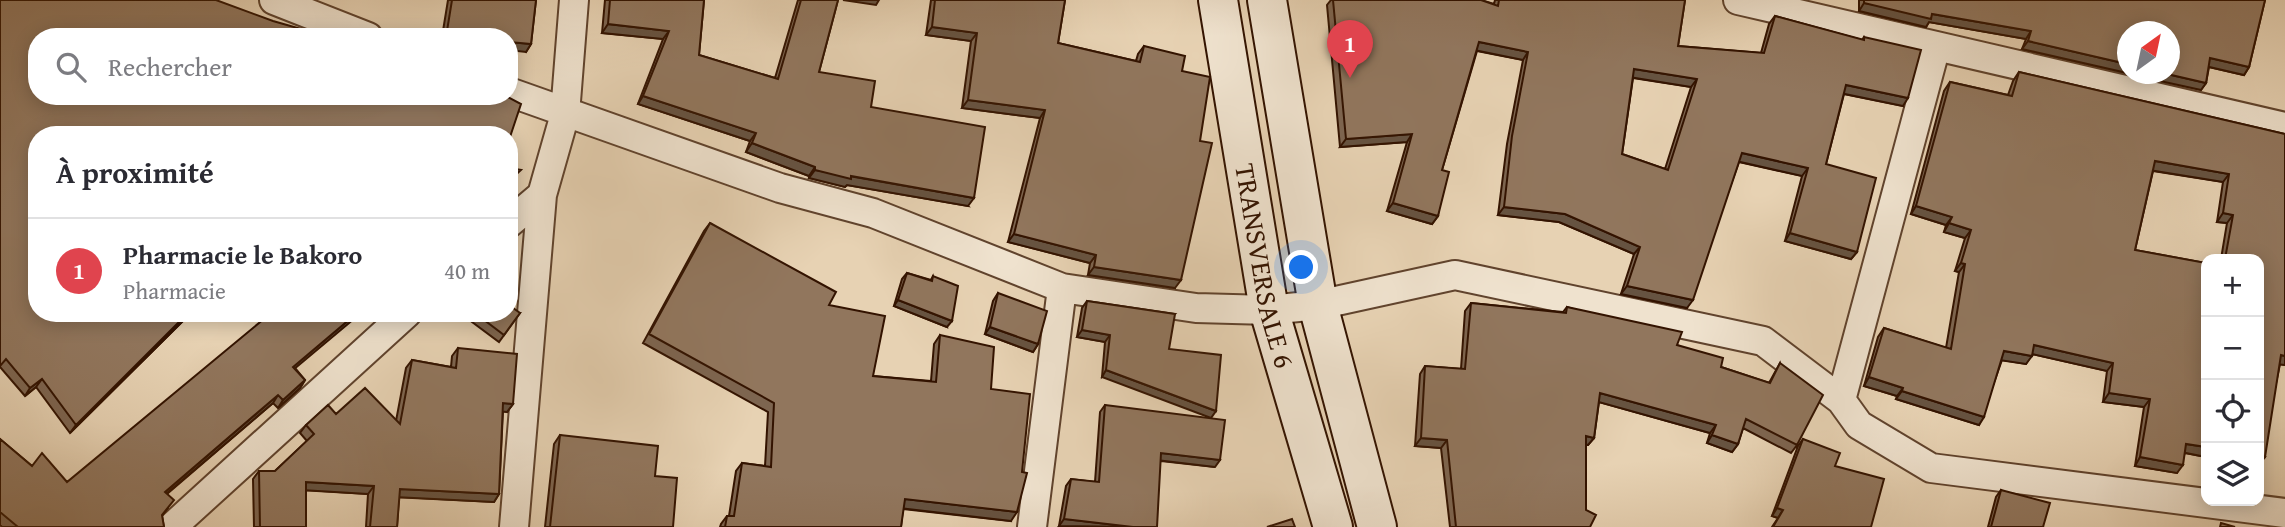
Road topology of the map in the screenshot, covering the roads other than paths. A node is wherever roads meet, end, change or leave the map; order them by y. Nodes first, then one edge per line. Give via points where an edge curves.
1 (274, 0) edge
2 (574, 0) edge
3 (1218, 0) edge
4 (1267, 0) edge
5 (1738, 0) edge
6 (345, 28) edge
7 (1936, 46) junction
8 (518, 96) edge
9 (565, 114) junction
10 (2285, 127) edge
11 (542, 195) junction
12 (518, 215) edge
13 (1062, 288) junction
14 (1318, 305) junction
15 (1269, 310) junction
16 (397, 322) edge
17 (1840, 400) junction
18 (2285, 513) edge
19 (172, 527) edge
20 (514, 527) edge
21 (1032, 527) edge
22 (1333, 527) edge
23 (1377, 527) edge

1 - 6 street
2 - 9 street
3 - 15 main road, TRANSVERSALE 6
4 - 14 main road, TRANSVERSALE 6
5 - 7 street
7 - 10 street
7 - 17 street
8 - 9 street
9 - 11 street
9 - 13 street via 780,188 873,213
11 - 12 street
11 - 20 street
13 - 15 street via 1196,308
13 - 21 street
14 - 15 street
14 - 17 street via 1455,275 1763,341
14 - 23 main road, TRANSVERSALE 6
15 - 22 main road, TRANSVERSALE 6
16 - 19 street
17 - 18 street via 1859,425 1931,468

